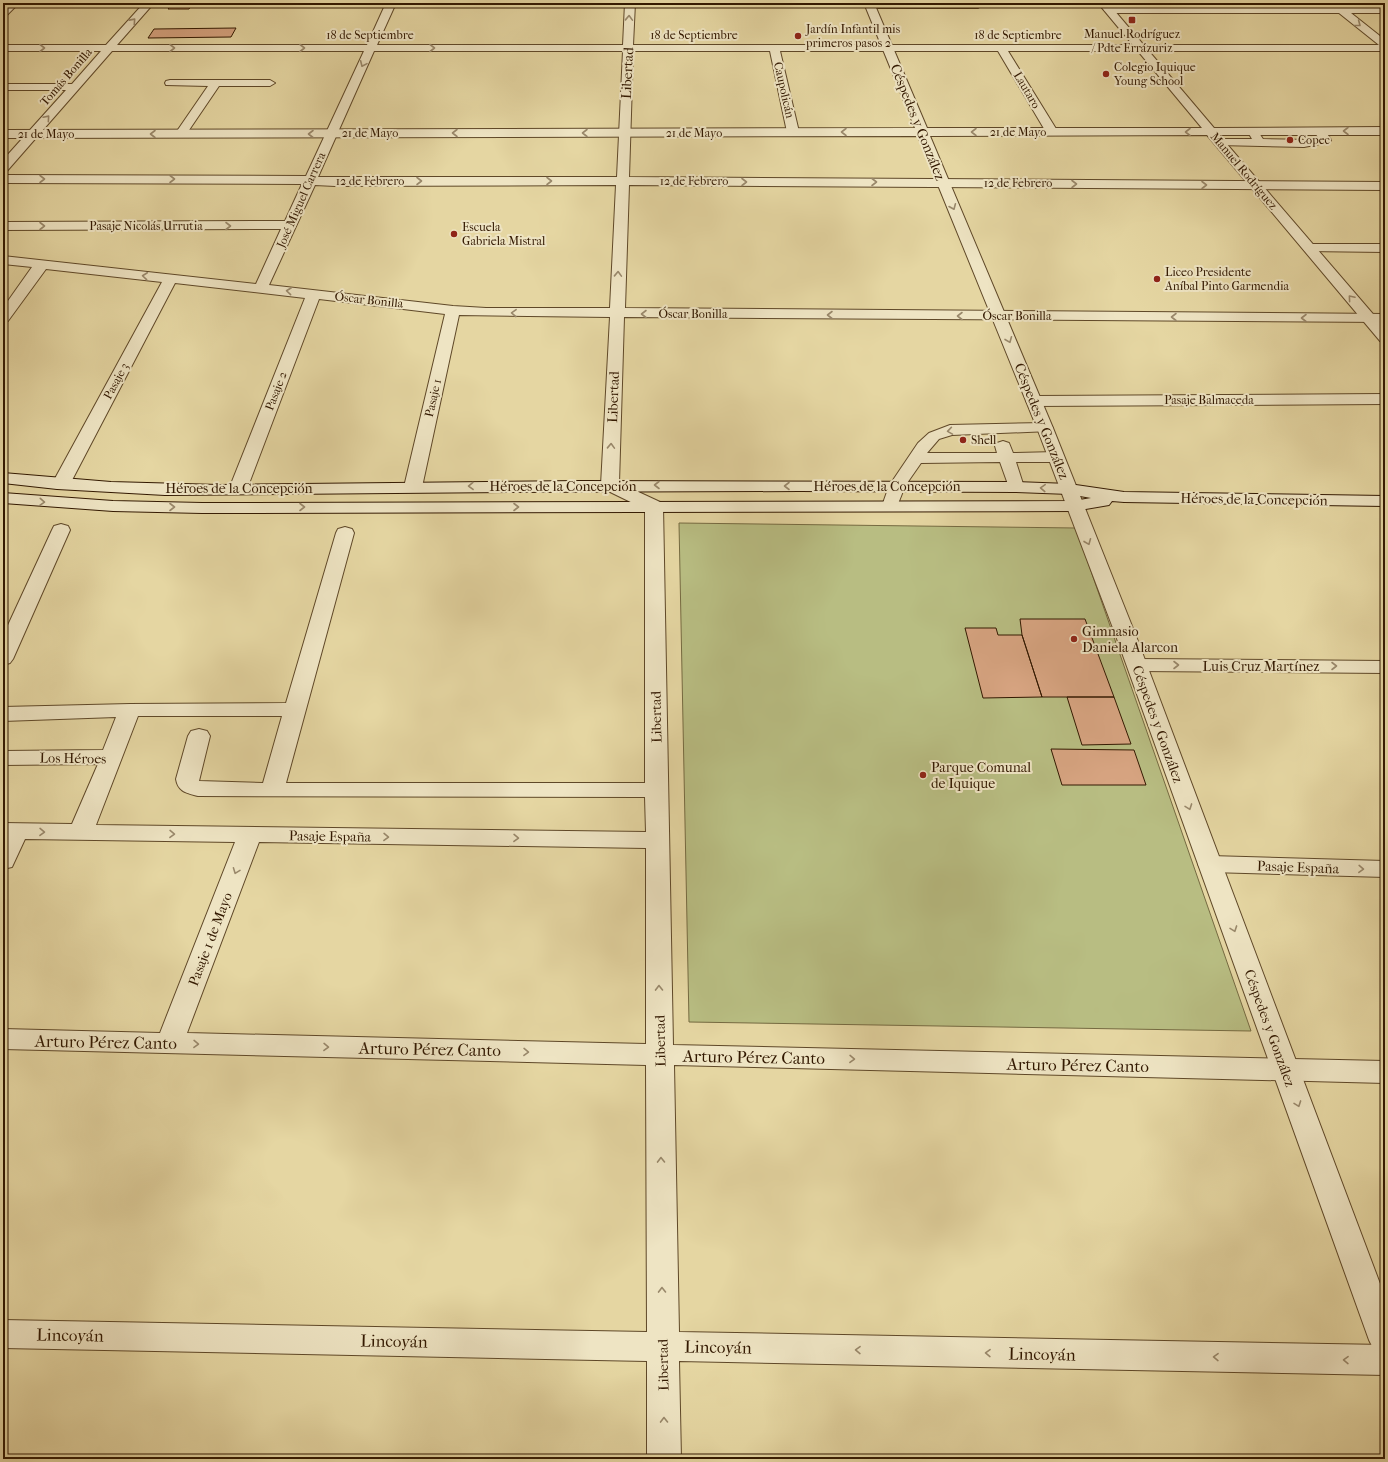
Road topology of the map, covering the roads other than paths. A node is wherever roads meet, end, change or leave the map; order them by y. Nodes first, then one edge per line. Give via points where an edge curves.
1 (14, 3) edge
2 (149, 3) edge
3 (391, 3) edge
4 (630, 3) edge
5 (1332, 3) edge
6 (869, 4) edge
7 (978, 5) dead end
8 (1106, 6) edge
9 (1340, 10) junction
10 (1385, 10) edge
11 (3, 14) edge
12 (1385, 46) edge
13 (3, 48) edge
14 (109, 48) junction
15 (370, 48) junction
16 (628, 48) junction
17 (774, 48) junction
18 (887, 48) junction
19 (1001, 48) junction
20 (1141, 48) junction
21 (170, 83) dead end
22 (216, 83) junction
23 (270, 83) dead end
24 (3, 87) edge
25 (73, 89) junction
26 (3, 91) edge
27 (1319, 131) junction
28 (1385, 131) edge
29 (793, 132) junction
30 (922, 132) junction
31 (1052, 132) junction
32 (1211, 132) junction
33 (1253, 132) junction
34 (624, 133) junction
35 (3, 134) edge
36 (33, 134) junction
37 (181, 134) junction
38 (331, 134) junction
39 (1218, 142) junction
40 (1260, 142) junction
41 (3, 168) edge
42 (3, 179) edge
43 (310, 180) junction
44 (621, 181) junction
45 (943, 183) junction
46 (1256, 185) junction
47 (1385, 186) edge
48 (289, 225) junction
49 (3, 226) edge
50 (1310, 248) junction
51 (1385, 248) edge
52 (3, 260) edge
53 (42, 264) junction
54 (171, 278) junction
55 (261, 288) junction
56 (314, 294) junction
57 (453, 310) junction
58 (616, 314) junction
59 (999, 316) junction
60 (3, 318) edge
61 (1368, 318) junction
62 (1385, 318) edge
63 (1385, 338) edge
64 (1385, 399) edge
65 (1034, 401) junction
66 (1045, 428) junction
67 (998, 429) junction
68 (1056, 457) junction
69 (916, 458) junction
70 (1007, 458) junction
71 (3, 478) edge
72 (61, 484) junction
73 (610, 485) junction
74 (897, 486) junction
75 (413, 487) junction
76 (1016, 487) junction
77 (238, 489) junction
78 (3, 498) edge
79 (1071, 498) junction
80 (1385, 501) edge
81 (654, 506) junction
82 (890, 506) junction
83 (61, 530) dead end
84 (345, 533) dead end
85 (3, 659) edge
86 (1136, 664) junction
87 (1385, 667) edge
88 (294, 709) junction
89 (130, 710) junction
90 (3, 714) edge
91 (199, 736) dead end
92 (112, 757) junction
93 (3, 758) edge
94 (272, 790) junction
95 (657, 790) junction
96 (10, 831) edge
97 (81, 832) junction
98 (250, 835) junction
99 (657, 840) junction
100 (3, 861) edge
101 (1210, 864) junction
102 (1385, 869) edge
103 (3, 1039) edge
104 (170, 1043) junction
105 (660, 1055) junction
106 (1285, 1070) junction
107 (1385, 1072) edge
108 (3, 1334) edge
109 (1385, 1340) edge
110 (663, 1346) junction
111 (1385, 1360) edge
112 (664, 1459) edge

1 - 11 lane
14 -> 2 street, Tomás Bonilla
3 - 15 street, José Miguel Carrera
16 -> 4 street, Libertad
5 - 9 street
6 - 7 lane
6 - 18 street, Céspedes y González
8 - 9 street
8 - 20 street, Manuel Rodríguez
9 - 10 street
9 -> 12 street
12 - 20 street, 18 de Septiembre
13 -> 14 street, 18 de Septiembre
14 -> 15 street, 18 de Septiembre
14 - 25 street, Tomás Bonilla
15 -> 16 street, 18 de Septiembre
15 -> 38 street, José Miguel Carrera
16 - 17 street, 18 de Septiembre
16 - 34 street, Libertad
17 - 18 street, 18 de Septiembre
17 - 29 street, Caupolicán
18 - 19 street, 18 de Septiembre
18 - 30 street, Céspedes y González
19 - 20 street, 18 de Septiembre
19 - 31 street, Lautaro
20 - 32 street, Manuel Rodríguez
21 - 22 street
22 - 23 street
22 - 37 street
24 - 25 street
25 - 26 street
36 -> 25 street, Tomás Bonilla
28 -> 27 street, 21 de Mayo
27 - 33 street, 21 de Mayo
27 - 40 lane via 1326,140 1317,143
30 -> 29 street, 21 de Mayo
29 - 34 street, 21 de Mayo
31 -> 30 street, 21 de Mayo
30 - 45 street, Céspedes y González
32 -> 31 street, 21 de Mayo
32 - 33 street, 21 de Mayo
32 - 39 street, Manuel Rodríguez
33 - 40 lane
34 -> 38 street, 21 de Mayo
34 - 44 street, Libertad
35 - 36 street, 21 de Mayo
37 -> 36 street, 21 de Mayo
36 - 41 street, Tomás Bonilla
38 -> 37 street, 21 de Mayo
38 - 43 street, José Miguel Carrera
39 - 40 lane
39 - 46 street, Manuel Rodríguez
42 -> 43 street, 12 de Febrero
43 -> 44 street, 12 de Febrero
43 - 48 street, José Miguel Carrera
44 -> 45 street, 12 de Febrero
58 -> 44 street, Libertad
45 -> 46 street, 12 de Febrero
45 -> 59 street, Céspedes y González
46 - 47 street, 12 de Febrero
46 - 50 street, Manuel Rodríguez
49 -> 48 street, Pasaje Nicolás Urrutia
48 - 55 street, José Miguel Carrera
50 - 51 street
61 -> 50 street, Manuel Rodríguez
52 - 53 street, Óscar Bonilla
54 -> 53 street, Óscar Bonilla
53 - 60 street
54 - 55 street, Óscar Bonilla
54 - 72 street, Pasaje 3
56 -> 55 street, Óscar Bonilla
56 - 57 street, Óscar Bonilla
56 - 77 street, Pasaje 2
58 -> 57 street, Óscar Bonilla
57 - 75 street, Pasaje 1
59 -> 58 street, Óscar Bonilla
73 -> 58 street, Libertad
61 -> 59 street, Óscar Bonilla
59 -> 65 street, Céspedes y González
61 - 62 street, Óscar Bonilla
61 - 63 street, Manuel Rodríguez
64 - 65 street, Pasaje Balmaceda
65 - 66 street, Céspedes y González
66 - 67 lane
66 - 68 street, Céspedes y González
67 -> 69 lane via 943,432 929,440
67 - 70 lane
68 - 70 lane
68 - 79 street, Céspedes y González
69 - 70 lane
69 - 74 lane
70 - 76 lane
71 - 72 street, Héroes de la Concepción
72 - 77 street, Héroes de la Concepción
74 -> 73 street, Héroes de la Concepción
73 -> 75 street, Héroes de la Concepción
73 - 81 street
74 - 76 street, Héroes de la Concepción
74 - 82 lane
75 - 77 street, Héroes de la Concepción
79 -> 76 street, Héroes de la Concepción
78 -> 81 street, Héroes de la Concepción via 71,504 158,507
79 - 80 street, Héroes de la Concepción
79 - 82 street, Héroes de la Concepción
79 -> 86 street, Céspedes y González
81 - 82 street, Héroes de la Concepción
81 - 95 street, Libertad
83 - 85 street
84 - 88 street
86 -> 87 street, Luis Cruz Martínez
86 -> 101 street, Céspedes y González
88 - 89 street
88 - 94 street
89 - 90 street
89 - 92 street
91 - 94 street via 187,779 188,785 198,789
92 - 93 street, Los Héroes
92 - 97 street, Los Héroes
94 - 95 street
95 - 99 street, Libertad
96 -> 97 street, Pasaje España
96 - 100 street
97 -> 98 street, Pasaje España
98 -> 99 street, Pasaje España
98 -> 104 street, Pasaje 1 de Mayo
105 -> 99 street, Libertad
101 -> 102 street, Pasaje España
101 -> 106 street, Céspedes y González
103 - 104 street, Arturo Pérez Canto
104 -> 105 street, Arturo Pérez Canto
105 -> 106 street, Arturo Pérez Canto
110 -> 105 street, Libertad
106 - 107 street, Arturo Pérez Canto
106 -> 109 street, Céspedes y González
108 - 110 street, Lincoyán
111 -> 110 street, Lincoyán
112 -> 110 street, Libertad

